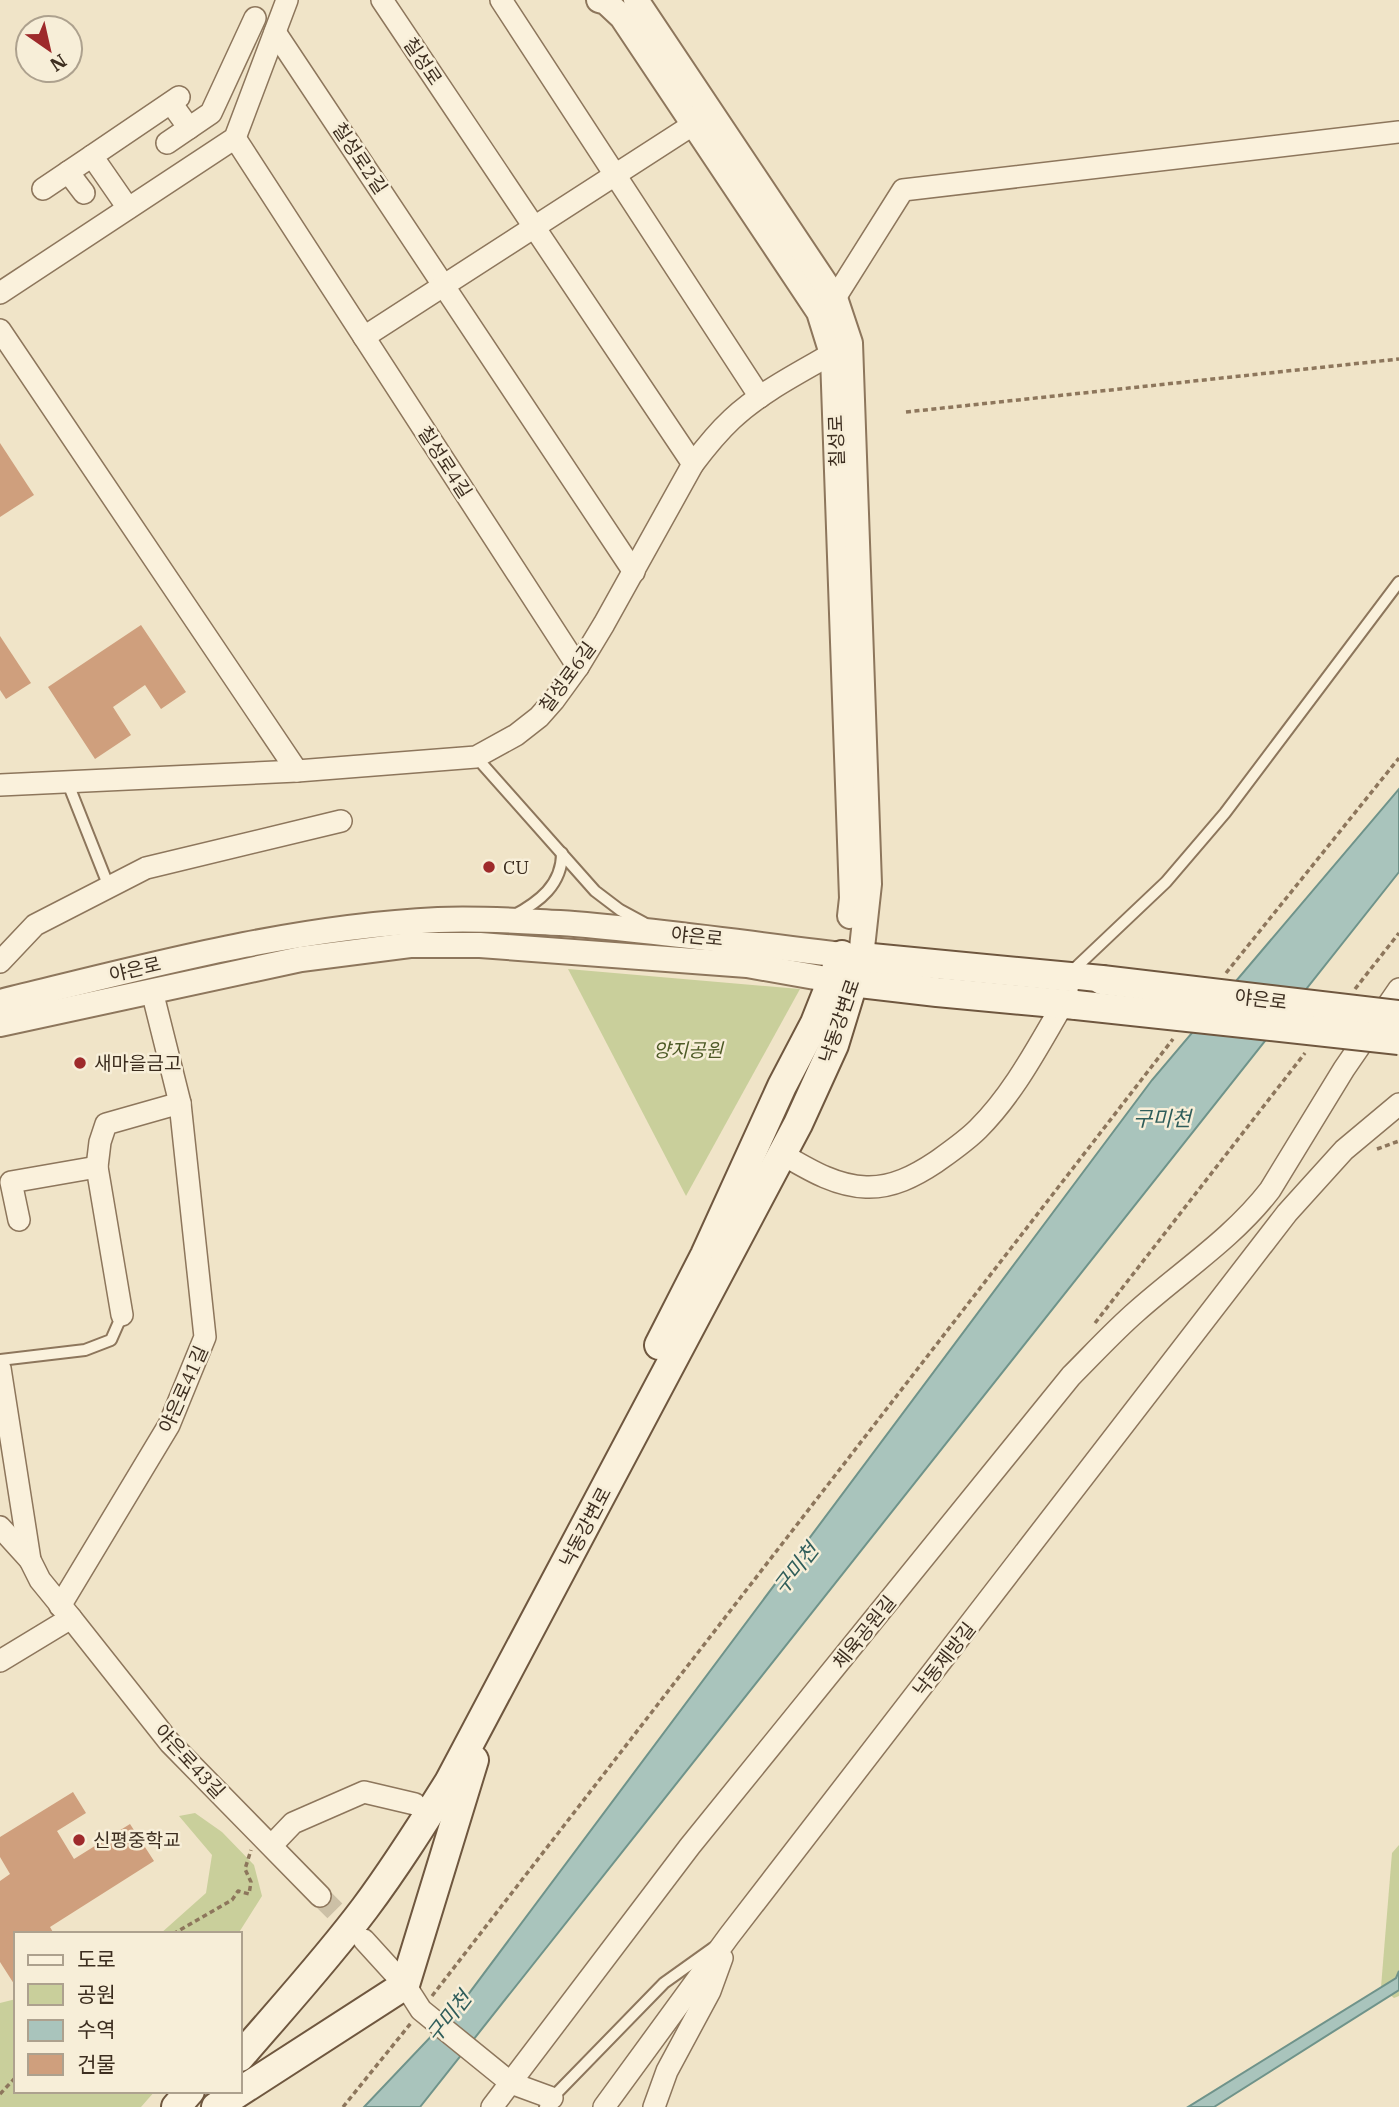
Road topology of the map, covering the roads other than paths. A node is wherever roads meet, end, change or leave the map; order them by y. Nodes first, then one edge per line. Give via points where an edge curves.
1 (287, 0) edge
2 (382, 0) edge
3 (500, 0) edge
4 (599, 0) edge
5 (636, 0) edge
6 (255, 18) dead end
7 (275, 32) junction
8 (694, 124) junction
9 (188, 128) junction
10 (1399, 132) edge
11 (235, 138) junction
12 (167, 143) dead end
13 (92, 156) junction
14 (68, 172) junction
15 (615, 175) junction
16 (43, 189) dead end
17 (84, 193) dead end
18 (128, 208) junction
19 (534, 228) junction
20 (445, 285) junction
21 (0, 293) edge
22 (827, 305) junction
23 (0, 330) edge
24 (364, 337) junction
25 (841, 349) junction
26 (760, 397) junction
27 (693, 464) junction
28 (634, 572) junction
29 (1399, 582) edge
30 (578, 667) junction
31 (476, 757) junction
32 (297, 771) junction
33 (67, 781) junction
34 (0, 785) edge
35 (341, 821) dead end
36 (562, 853) junction
37 (109, 887) junction
38 (505, 920) junction
39 (662, 932) junction
40 (0, 962) edge
41 (845, 964) junction
42 (1399, 989) edge
43 (152, 991) junction
44 (1068, 995) junction
45 (0, 1002) edge
46 (1399, 1015) edge
47 (0, 1024) edge
48 (1399, 1040) edge
49 (180, 1103) junction
50 (1399, 1104) edge
51 (782, 1154) junction
52 (97, 1167) junction
53 (1270, 1191) junction
54 (1287, 1213) junction
55 (19, 1220) dead end
56 (122, 1315) joint
57 (0, 1360) edge
58 (0, 1368) edge
59 (0, 1527) edge
60 (30, 1560) junction
61 (66, 1612) junction
62 (0, 1661) edge
63 (497, 1691) junction
64 (415, 1804) junction
65 (267, 1841) junction
66 (320, 1896) tunnel mouth
67 (729, 1936) junction
68 (364, 1940) tunnel mouth
69 (405, 1985) junction
70 (242, 2030) edge
71 (242, 2055) edge
72 (511, 2083) junction
73 (242, 2090) edge
74 (188, 2093) edge
75 (207, 2093) edge
76 (238, 2093) edge
77 (549, 2102) edge
78 (176, 2107) edge
79 (196, 2107) edge
80 (216, 2107) edge
81 (492, 2107) edge
82 (604, 2107) edge
83 (654, 2107) edge

1 - 7 street
2 - 19 street, 칠성로
3 - 15 street
4 - 8 street, 칠성로 via 622,17
5 - 22 street, 칠성로
6 - 9 street via 211,113
7 - 11 street
7 - 20 street, 칠성로2길
8 - 15 street
8 - 22 street, 칠성로
9 - 12 street
9 - 13 street via 175,100
10 - 22 street via 903,190
11 - 18 street
11 - 24 street
13 - 14 street
13 - 18 street
14 - 16 street
14 - 17 street
15 - 19 street
15 - 26 street
18 - 21 street
19 - 20 street
19 - 27 street
20 - 24 street
20 - 28 street
22 - 25 street, 칠성로
23 - 32 street
24 - 30 street, 칠성로4길
25 - 26 street, 칠성로6길
25 - 41 street, 칠성로 via 869,884
26 - 27 street, 칠성로6길 via 733,418
27 - 28 street, 칠성로6길
28 - 30 street, 칠성로6길
29 - 44 lane via 1225,813
30 - 31 street, 칠성로6길 via 539,717
31 - 32 street, 칠성로6길
31 - 36 lane
32 - 33 street, 칠성로6길
33 - 34 street, 칠성로6길
33 - 37 lane
35 - 37 street via 146,869
36 - 38 lane via 562,867 548,891
36 - 39 lane via 595,891
37 - 40 street via 35,925
38 - 39 street, 야은로
38 - 45 street, 야은로 via 364,925 283,937
39 - 41 street, 야은로
41 - 43 street, 야은로 via 747,965 480,945 410,945 301,959
41 - 44 main road, 야은로
41 - 44 main road, 야은로
41 - 51 main road, 낙동강변로 via 834,1045
41 - 64 main road, 낙동강변로 via 782,1086 699,1268 486,1679
42 - 53 street, 체육공원길
43 - 47 street, 야은로
43 - 49 street, 야은로41길
44 - 46 main road, 야은로, bridge via 1102,981
44 - 48 main road, 야은로, bridge
44 - 51 street via 1019,1080 993,1113 920,1173 898,1182 847,1185
49 - 52 street via 106,1124
49 - 61 street, 야은로41길 via 205,1338 169,1425
50 - 54 street, 낙동제방길 via 1344,1150
51 - 63 main road, 낙동강변로
52 - 55 street via 11,1182
52 - 56 street
53 - 54 street
53 - 72 street, 체육공원길 via 1231,1234 1136,1312 1072,1376 690,1846
54 - 67 street, 낙동제방길
56 - 57 lane via 111,1340 85,1350
58 - 60 street
59 - 60 street
60 - 61 street, 야은로43길
61 - 62 street
61 - 65 street, 야은로43길 via 170,1743
63 - 69 main road
63 - 71 main road, 낙동강변로 via 449,1783 403,1855 333,1950
64 - 65 street via 364,1792 293,1823
64 - 70 main road, 낙동강변로 via 360,1889
65 - 66 street, 야은로43길
67 - 77 lane via 664,1983
67 - 82 street, 낙동제방길
67 - 83 street via 710,1991 667,2071
68 - 69 street
69 - 72 street via 421,2010
69 - 73 main road
72 - 77 street
72 - 81 street, 체육공원길
74 - 78 main road
75 - 79 main road
76 - 80 main road

